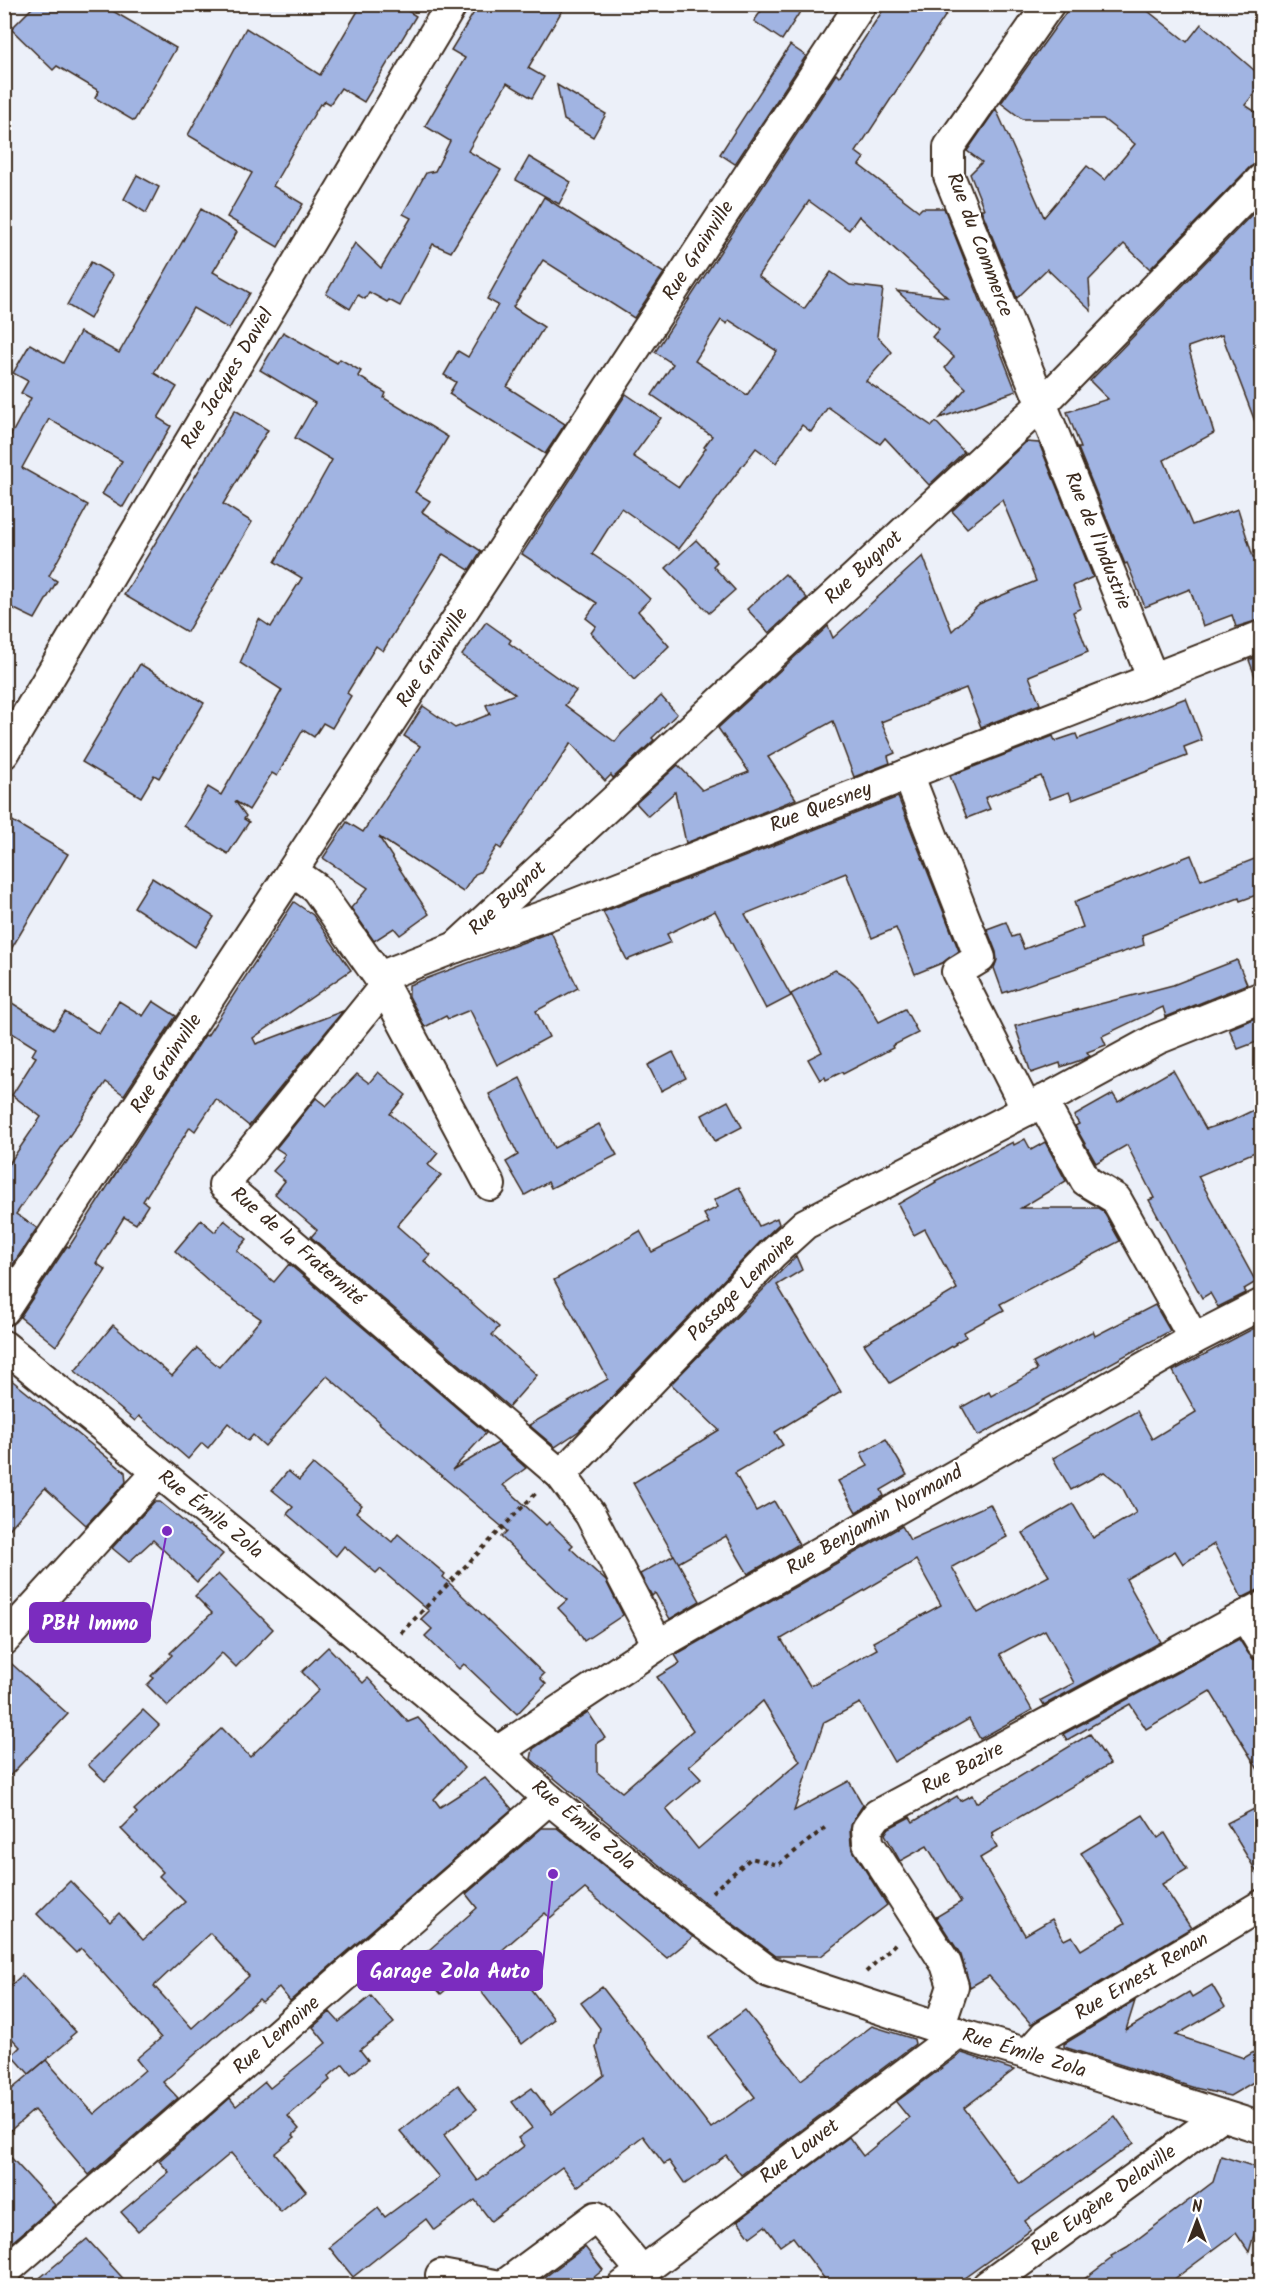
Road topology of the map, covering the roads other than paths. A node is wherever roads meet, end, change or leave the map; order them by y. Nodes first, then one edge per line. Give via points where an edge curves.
1 (452, 4) edge
2 (861, 4) edge
3 (1049, 4) edge
4 (1262, 179) edge
5 (1042, 404) junction
6 (1262, 636) edge
7 (1153, 679) junction
8 (4, 753) edge
9 (908, 774) junction
10 (293, 872) junction
11 (456, 947) junction
12 (381, 982) junction
13 (1262, 997) edge
14 (1034, 1105) junction
15 (490, 1185) dead end
16 (1262, 1304) edge
17 (4, 1310) edge
18 (1194, 1339) junction
19 (4, 1346) edge
20 (158, 1472) junction
21 (559, 1473) junction
22 (1253, 1611) edge
23 (4, 1640) edge
24 (1262, 1644) edge
25 (658, 1645) junction
26 (497, 1752) junction
27 (549, 1799) junction
28 (1262, 1905) edge
29 (949, 2030) junction
30 (1028, 2054) junction
31 (1220, 2116) junction
32 (1262, 2128) edge
33 (4, 2272) edge
34 (441, 2274) dead end
35 (632, 2278) edge
36 (501, 2286) edge
37 (987, 2286) edge

1 - 8 street, Rue Jacques Daviel
2 - 10 street, Rue Grainville
3 - 5 street, Rue du Commerce via 949,147 949,176
4 - 5 street, Rue Bugnot
5 - 7 street, Rue de l'Industrie
5 - 11 street, Rue Bugnot
6 - 7 street, Rue Quesney
7 - 9 street, Rue Quesney
9 - 11 street, Rue Quesney
9 - 14 street via 980,958 957,972
10 - 12 street via 316,888
10 - 17 street, Rue Grainville
11 - 12 street, Rue Quesney
12 - 15 street
12 - 21 street, Rue de la Fraternité via 224,1185
13 - 14 street, Passage Lemoine via 1157,1038
14 - 18 street via 1086,1181 1116,1199
14 - 21 street, Passage Lemoine via 805,1224 771,1254
16 - 18 street, Rue Benjamin Normand
18 - 25 street, Rue Benjamin Normand
19 - 20 street, Rue Émile Zola
20 - 23 street
20 - 26 street, Rue Émile Zola
21 - 25 street via 590,1514
22 - 24 street
22 - 29 street, Rue Bazire via 877,1815 867,1828 868,1843 946,1964 953,1986
25 - 26 street, Rue Benjamin Normand
26 - 27 street, Rue Émile Zola
27 - 29 street, Rue Émile Zola via 689,1913 769,1972
27 - 33 street, Rue Lemoine
28 - 30 street, Rue Ernest Renan via 1045,2035
29 - 30 street, Rue Émile Zola
29 - 35 street, Rue Louvet
30 - 31 street, Rue Émile Zola
31 - 32 street, Rue Émile Zola
31 - 37 street, Rue Eugène Delaville
34 - 36 street, Rue Louvet
35 - 36 street, Rue Louvet via 596,2217

